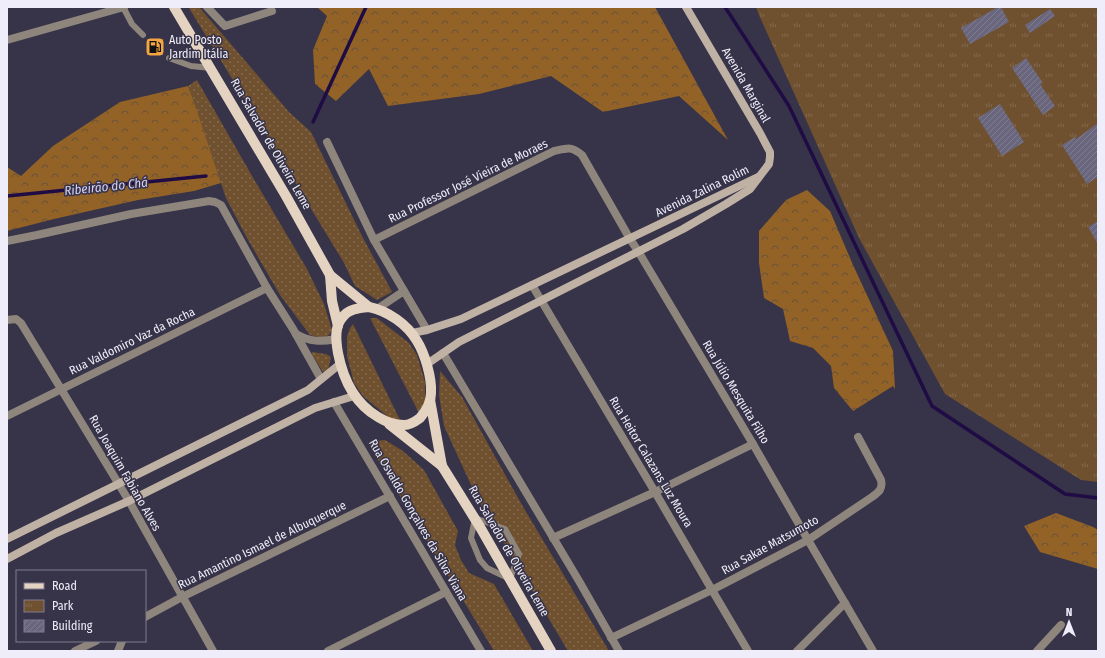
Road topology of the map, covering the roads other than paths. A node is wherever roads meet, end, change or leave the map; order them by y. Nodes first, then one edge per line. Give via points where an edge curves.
1 (124, 7) edge
2 (174, 7) edge
3 (207, 7) edge
4 (686, 7) edge
5 (272, 11) dead end
6 (143, 35) dead end
7 (7, 40) edge
8 (169, 58) dead end
9 (211, 68) junction
10 (327, 142) dead end
11 (575, 149) joint
12 (760, 176) junction
13 (630, 239) junction
14 (374, 240) junction
15 (7, 241) edge
16 (638, 251) junction
17 (330, 275) junction
18 (532, 285) junction
19 (267, 288) junction
20 (404, 291) junction
21 (540, 300) junction
22 (373, 308) junction
23 (7, 320) edge
24 (338, 326) junction
25 (427, 330) junction
26 (412, 333) junction
27 (296, 334) junction
28 (336, 339) junction
29 (443, 353) junction
30 (340, 364) junction
31 (427, 364) junction
32 (321, 379) junction
33 (61, 389) junction
34 (354, 396) junction
35 (430, 400) junction
36 (334, 402) junction
37 (7, 416) edge
38 (388, 422) junction
39 (858, 437) dead end
40 (753, 444) junction
41 (442, 466) junction
42 (117, 483) junction
43 (655, 492) junction
44 (390, 496) junction
45 (129, 501) junction
46 (475, 518) junction
47 (553, 538) junction
48 (7, 539) edge
49 (808, 540) junction
50 (7, 558) edge
51 (510, 579) junction
52 (712, 590) junction
53 (446, 592) junction
54 (182, 597) junction
55 (845, 603) junction
56 (146, 616) edge
57 (1061, 625) dead end
58 (611, 638) junction
59 (94, 642) edge
60 (75, 651) edge
61 (213, 651) edge
62 (328, 651) edge
63 (481, 651) edge
64 (551, 651) edge
65 (619, 651) edge
66 (748, 651) edge
67 (797, 651) edge
68 (873, 651) edge
69 (1037, 651) edge

1 - 6 lane via 132,24
1 - 7 street
2 - 9 main road, Rua Salvador de Oliveira Leme
3 - 5 street via 225,26
4 - 12 main road, Avenida Marginal via 770,152 768,164
8 - 9 lane via 191,66
9 - 17 main road, Rua Salvador de Oliveira Leme
10 - 14 street
11 - 13 street, Rua Júlio Mesquita Filho via 582,155
11 - 14 street, Rua Professor José Vieira de Moraes via 554,151
12 - 13 main road, Avenida Zalina Rolim
12 - 16 main road, Avenida Zalina Rolim via 750,189 726,204
13 - 16 street, Rua Júlio Mesquita Filho
13 - 18 main road, Avenida Zalina Rolim
14 - 20 street
15 - 19 street via 130,214 215,202 221,205
16 - 21 main road, Avenida Zalina Rolim
16 - 40 street, Rua Júlio Mesquita Filho
17 - 22 main road
17 - 24 main road via 332,301
18 - 21 street, Rua Heitor Calazans Luz Moura
18 - 25 main road, Avenida Zalina Rolim via 461,319
19 - 27 street
19 - 33 street, Rua Valdomiro Vaz da Rocha
20 - 22 street
20 - 25 street
21 - 29 main road, Avenida Zalina Rolim via 468,337
21 - 43 street, Rua Heitor Calazans Luz Moura
22 - 24 main road via 349,311 340,319
22 - 26 main road via 399,321
23 - 33 street, Rua Joaquim Fabiano Alves via 16,319 22,323
24 - 28 main road
25 - 26 main road, Avenida Zalina Rolim
26 - 31 main road
27 - 28 street via 309,340
27 - 32 street
28 - 30 main road
29 - 31 main road, Avenida Zalina Rolim
29 - 47 street
30 - 32 main road
30 - 34 main road via 347,385
31 - 35 main road
32 - 42 main road via 308,390
33 - 37 street, Rua Valdomiro Vaz da Rocha
33 - 42 street, Rua Joaquim Fabiano Alves
34 - 36 main road
34 - 38 main road via 362,406
35 - 38 main road via 425,412 417,420 405,425
35 - 41 main road
36 - 44 street, Rua Osvaldo Gonçalves da Silva Viana
36 - 45 main road via 315,408
38 - 41 main road
39 - 49 street, Rua Sakae Matsumoto via 881,480 882,488
40 - 43 street
40 - 49 street, Rua Júlio Mesquita Filho
41 - 46 main road, Rua Salvador de Oliveira Leme
42 - 45 street, Rua Joaquim Fabiano Alves
42 - 48 main road
43 - 47 street
43 - 52 street, Rua Heitor Calazans Luz Moura
44 - 53 street, Rua Osvaldo Gonçalves da Silva Viana
44 - 54 street, Rua Amantino Ismael de Albuquerque
45 - 50 main road
45 - 54 street, Rua Joaquim Fabiano Alves
46 - 51 main road, Rua Salvador de Oliveira Leme
46 - 51 lane via 471,538 480,560 487,568
46 - 51 lane via 506,529 519,554
47 - 58 street
49 - 52 street, Rua Sakae Matsumoto
49 - 55 street, Rua Júlio Mesquita Filho
51 - 64 main road, Rua Salvador de Oliveira Leme
52 - 58 street, Rua Sakae Matsumoto
52 - 66 street, Rua Heitor Calazans Luz Moura
53 - 62 street
53 - 63 street, Rua Osvaldo Gonçalves da Silva Viana
54 - 56 street, Rua Amantino Ismael de Albuquerque
54 - 61 street, Rua Joaquim Fabiano Alves
55 - 67 street
55 - 68 street, Rua Júlio Mesquita Filho
57 - 69 street
58 - 65 street
59 - 60 street

